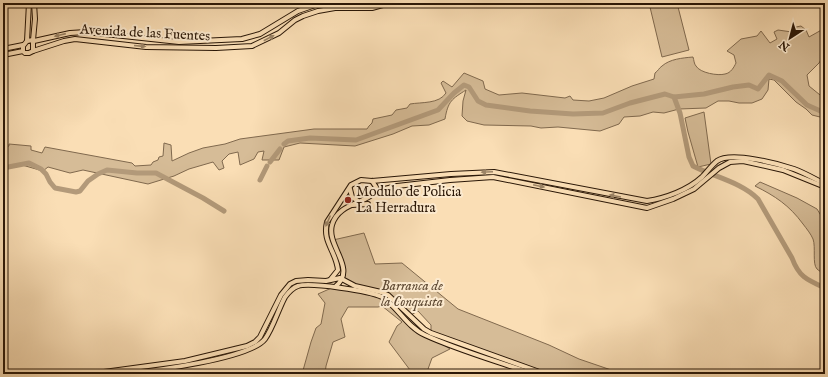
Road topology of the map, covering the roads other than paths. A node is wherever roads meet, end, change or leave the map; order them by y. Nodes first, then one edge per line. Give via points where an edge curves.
1 (29, 3) edge
2 (34, 3) edge
3 (321, 3) edge
4 (325, 3) edge
5 (390, 3) edge
6 (314, 5) junction
7 (327, 9) junction
8 (318, 10) junction
9 (43, 39) junction
10 (33, 40) junction
11 (27, 41) junction
12 (181, 42) junction
13 (23, 44) junction
14 (45, 47) junction
15 (178, 48) junction
16 (183, 48) junction
17 (3, 49) edge
18 (23, 50) junction
19 (33, 51) junction
20 (3, 55) edge
21 (451, 174) junction
22 (705, 178) junction
23 (372, 181) junction
24 (434, 181) junction
25 (825, 184) edge
26 (825, 188) edge
27 (350, 189) junction
28 (376, 191) junction
29 (641, 200) junction
30 (358, 201) junction
31 (340, 203) junction
32 (368, 204) dead end
33 (636, 206) junction
34 (347, 207) junction
35 (342, 279) junction
36 (330, 280) junction
37 (348, 283) junction
38 (336, 286) junction
39 (345, 288) junction
40 (215, 356) junction
41 (89, 374) edge
42 (124, 374) edge
43 (533, 374) edge
44 (545, 374) edge

1 - 11 main road
2 - 10 main road
3 - 6 main road, Avenida de las Fuentes
4 - 7 main road via 324,7
5 - 7 main road, Avenida de las Fuentes via 372,8
6 - 8 main road
6 - 12 main road, Avenida de las Fuentes via 292,14 255,36 226,41
7 - 8 main road, Avenida de las Fuentes
16 -> 8 main road, Avenida de las Fuentes via 252,46 279,33 299,18
9 - 10 main road, Avenida de las Fuentes
12 -> 9 main road, Avenida de las Fuentes via 86,32
9 - 14 main road
10 - 11 main road, Avenida de las Fuentes
10 - 19 main road
11 - 13 main road
12 - 15 main road
12 - 16 main road
13 - 17 main road
13 - 18 main road
14 -> 15 main road, Avenida de las Fuentes via 81,39
14 - 19 main road, Avenida de las Fuentes
15 - 16 main road, Avenida de las Fuentes
18 - 19 main road via 27,54
18 - 20 main road
21 - 23 main road
21 - 24 main road
29 -> 21 main road via 494,172
22 - 25 main road via 718,161 732,157 795,170
22 - 26 main road via 730,162 743,161 783,170
22 - 29 main road via 672,194 654,200
22 - 33 main road via 694,189 673,199 646,208
23 - 27 main road via 358,181
23 - 28 main road via 376,185
24 - 28 main road
24 -> 33 main road via 493,177
27 - 30 main road via 352,197
27 - 31 main road
28 - 30 main road
29 - 33 main road
30 - 34 main road
31 - 34 main road
31 -> 36 main road via 330,216 325,229 338,270
32 - 34 main road
34 - 35 main road via 335,218 331,232 342,263
35 - 36 main road
35 - 37 main road
35 - 38 main road
36 - 40 main road via 303,280 290,284 281,295 255,342
37 - 39 main road
37 - 44 main road via 388,295 431,333
38 - 39 main road
38 - 40 main road via 307,284 293,288 285,298 265,339 257,346 243,352
39 - 43 main road via 382,297 422,334
40 - 41 main road
40 - 42 main road via 178,367

